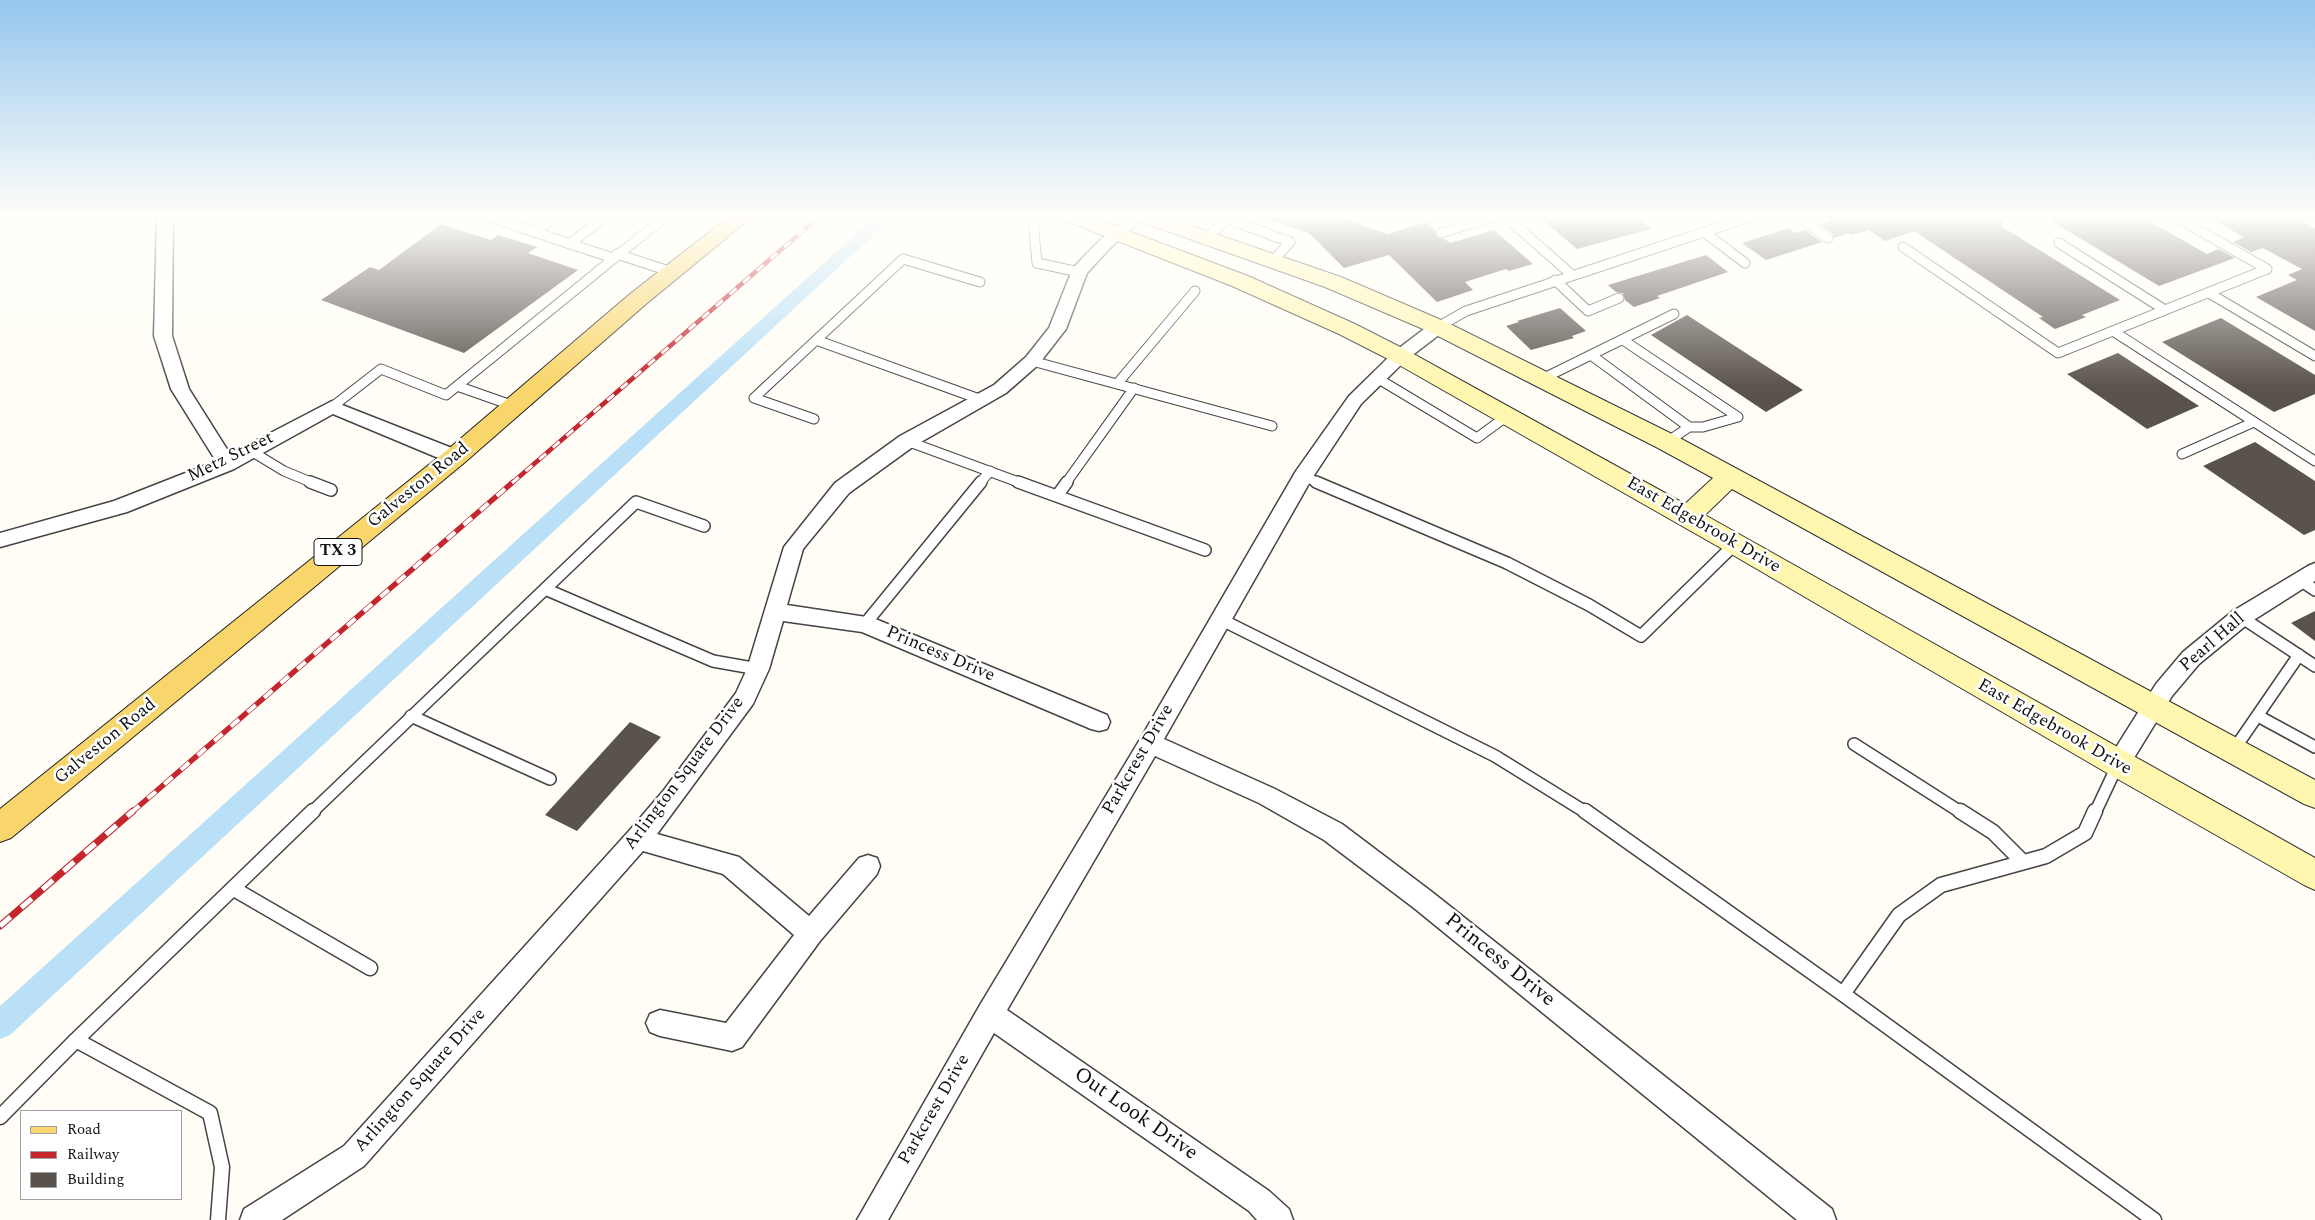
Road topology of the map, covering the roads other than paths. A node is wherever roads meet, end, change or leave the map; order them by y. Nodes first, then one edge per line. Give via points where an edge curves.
1 (1079, 272) edge
2 (164, 273) edge
3 (594, 273) edge
4 (671, 273) edge
5 (888, 273) edge
6 (950, 273) edge
7 (1219, 273) edge
8 (1306, 273) edge
9 (1570, 273) edge
10 (1578, 273) edge
11 (1940, 273) edge
12 (2106, 273) edge
13 (2257, 273) edge
14 (1572, 275) junction
15 (1555, 280) junction
16 (980, 282) dead end
17 (1194, 291) dead end
18 (2209, 293) junction
19 (1619, 298) dead end
20 (2165, 310) junction
21 (1674, 314) dead end
22 (1438, 327) junction
23 (2113, 331) junction
24 (816, 340) junction
25 (1623, 340) junction
26 (1400, 356) junction
27 (1591, 356) junction
28 (2315, 356) edge
29 (1032, 361) junction
30 (1377, 378) junction
31 (1542, 379) junction
32 (1117, 384) junction
33 (457, 386) junction
34 (1134, 388) junction
35 (982, 400) junction
36 (514, 406) junction
37 (332, 407) junction
38 (1507, 416) junction
39 (814, 420) dead end
40 (2254, 422) junction
41 (1272, 426) dead end
42 (1689, 427) junction
43 (908, 441) junction
44 (1667, 442) junction
45 (251, 451) junction
46 (2182, 454) dead end
47 (455, 457) junction
48 (2315, 461) edge
49 (228, 464) junction
50 (990, 471) junction
51 (1303, 476) junction
52 (1729, 477) junction
53 (331, 490) dead end
54 (1057, 496) junction
55 (1688, 517) junction
56 (704, 526) dead end
57 (0, 540) edge
58 (1735, 544) junction
59 (1205, 550) dead end
60 (2310, 581) edge
61 (545, 589) junction
62 (774, 612) junction
63 (2241, 617) junction
64 (1220, 619) junction
65 (865, 624) junction
66 (2299, 655) junction
67 (2315, 666) edge
68 (758, 669) junction
69 (2152, 707) junction
70 (410, 716) junction
71 (2258, 716) junction
72 (1099, 722) dead end
73 (1150, 743) junction
74 (1854, 744) dead end
75 (2315, 747) edge
76 (2233, 751) junction
77 (2118, 764) junction
78 (550, 779) dead end
79 (2315, 795) edge
80 (0, 828) edge
81 (638, 839) junction
82 (2023, 862) junction
83 (868, 866) dead end
84 (2315, 875) edge
85 (234, 889) junction
86 (811, 933) junction
87 (370, 968) dead end
88 (1843, 994) junction
89 (990, 1014) junction
90 (660, 1024) dead end
91 (76, 1040) junction
92 (0, 1117) edge
93 (218, 1220) edge
94 (255, 1220) edge
95 (872, 1220) edge
96 (1278, 1220) edge
97 (1821, 1220) edge
98 (2154, 1220) edge

1 - 29 street, Arlington Square Drive via 1057,330
2 - 49 street via 163,336 180,389
3 - 33 lane
4 - 36 main road, Galveston Road / TX 3
5 - 24 lane
6 - 16 lane
7 - 26 main road, East Edgebrook Drive via 1348,329
8 - 22 main road
9 - 14 lane
10 - 14 lane
11 - 23 lane via 2058,353
12 - 20 lane
13 - 18 lane
14 - 15 lane
15 - 19 lane via 1588,311
15 - 22 lane via 1466,311
17 - 32 lane
18 - 20 lane
18 - 28 lane
20 - 23 lane
21 - 25 lane
22 - 26 street, Parkcrest Drive
22 - 31 main road
23 - 40 lane
24 - 35 lane
24 - 39 lane via 754,398
25 - 27 lane
25 - 42 lane via 1738,417 1703,427
26 - 30 street, Parkcrest Drive
26 - 38 main road, East Edgebrook Drive
27 - 31 lane
27 - 42 lane
29 - 32 lane
29 - 35 street, Arlington Square Drive via 1000,390
30 - 38 lane via 1478,438
30 - 51 street, Parkcrest Drive via 1355,400
31 - 44 main road
32 - 34 lane
33 - 36 lane
33 - 37 lane via 446,395 381,369
34 - 41 lane
34 - 54 lane
35 - 43 street, Arlington Square Drive
36 - 47 main road, Galveston Road / TX 3
37 - 45 street, Metz Street
37 - 47 street
38 - 55 main road, East Edgebrook Drive
40 - 46 lane
40 - 48 lane
42 - 44 lane
43 - 50 lane
43 - 62 street, Arlington Square Drive via 842,488 794,547
44 - 52 main road
45 - 49 street, Metz Street
45 - 53 lane via 284,470
47 - 80 main road, Galveston Road / TX 3
49 - 57 street, Metz Street via 120,506
50 - 54 lane
50 - 65 lane
51 - 58 lane via 1507,563 1641,636
51 - 64 street, Parkcrest Drive
52 - 55 main road
52 - 69 main road
54 - 59 lane
55 - 58 main road, East Edgebrook Drive
56 - 61 lane via 636,502
58 - 77 main road, East Edgebrook Drive
60 - 63 street, Pearl Hall
61 - 68 lane via 713,660
61 - 70 lane
62 - 65 street, Princess Drive
62 - 68 street, Arlington Square Drive
63 - 66 lane
63 - 69 street, Pearl Hall via 2191,658
64 - 73 street, Parkcrest Drive
64 - 88 lane via 1495,756 1576,805
65 - 72 street, Princess Drive
66 - 67 lane
66 - 71 lane
68 - 81 street, Arlington Square Drive via 745,698
69 - 76 main road
69 - 77 street, Pearl Hall
70 - 78 lane
70 - 85 lane
71 - 75 lane
71 - 76 lane
73 - 89 street, Parkcrest Drive
73 - 97 street, Princess Drive via 1267,796 1333,832 1423,900
74 - 82 lane via 1993,832
76 - 79 main road
77 - 82 lane via 2085,832 2046,856
77 - 84 main road, East Edgebrook Drive
81 - 86 street via 730,865
81 - 94 street, Arlington Square Drive via 354,1156
82 - 88 lane via 1941,885 1900,915
83 - 86 street
85 - 87 lane
85 - 91 lane
86 - 90 street via 732,1038
88 - 98 lane
89 - 95 street, Parkcrest Drive
89 - 96 street, Out Look Drive via 1259,1201
91 - 92 lane
91 - 93 lane via 210,1113 222,1167

